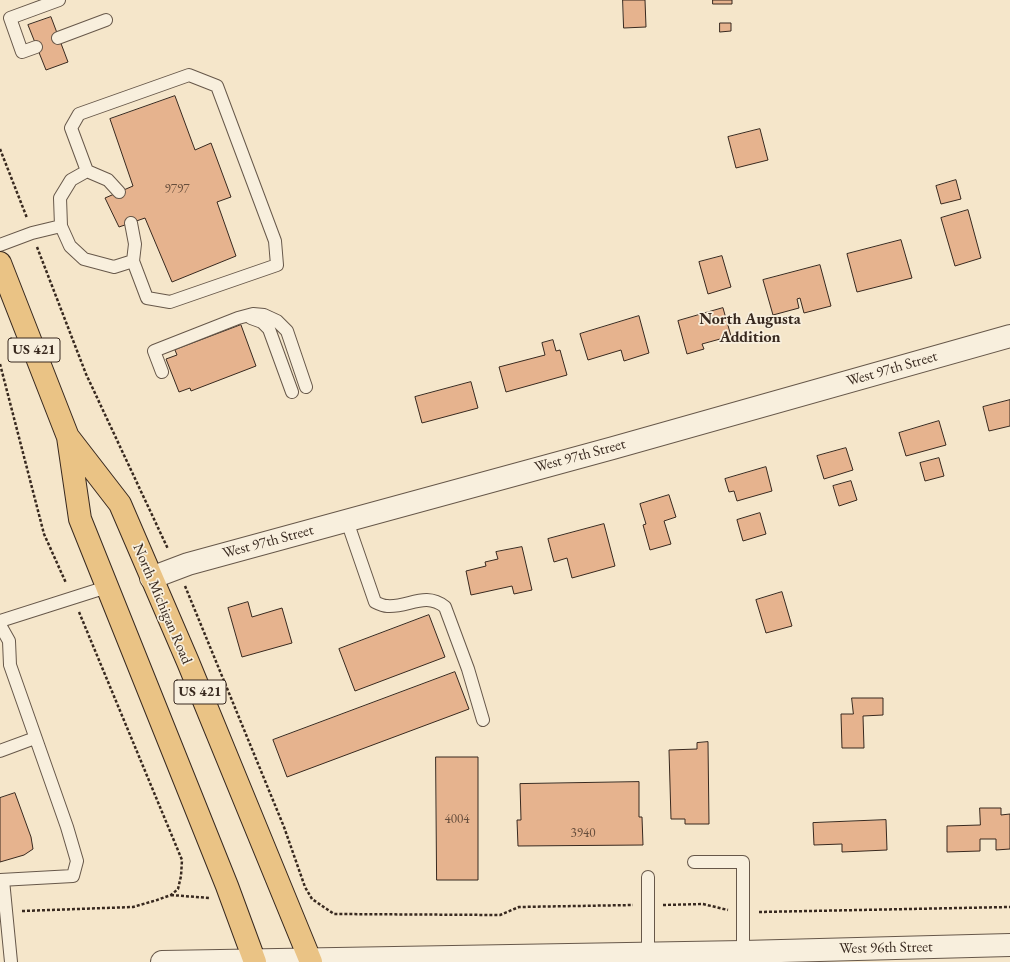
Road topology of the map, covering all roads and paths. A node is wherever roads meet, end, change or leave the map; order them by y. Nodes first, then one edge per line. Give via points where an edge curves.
1 (59, 0) edge
2 (106, 20) dead end
3 (58, 38) dead end
4 (36, 47) dead end
5 (0, 148) edge
6 (87, 170) junction
7 (119, 192) dead end
8 (132, 223) dead end
9 (61, 226) junction
10 (32, 233) junction
11 (0, 245) edge
12 (133, 261) junction
13 (0, 263) edge
14 (238, 318) junction
15 (1010, 336) edge
16 (0, 364) edge
17 (162, 372) dead end
18 (306, 387) dead end
19 (292, 392) dead end
20 (68, 437) junction
21 (347, 521) junction
22 (177, 568) junction
23 (60, 570) dead end
24 (151, 578) junction
25 (107, 587) junction
26 (0, 621) edge
27 (0, 625) edge
28 (85, 626) dead end
29 (483, 720) dead end
30 (35, 738) junction
31 (0, 751) edge
32 (694, 862) dead end
33 (648, 877) dead end
34 (2, 880) edge
35 (649, 905) junction
36 (1010, 907) edge
37 (6, 911) junction
38 (743, 913) junction
39 (1010, 945) edge
40 (648, 953) junction
41 (743, 957) edge
42 (558, 958) edge
43 (254, 961) edge
44 (310, 961) edge
45 (11, 962) edge
46 (162, 962) edge

1 - 4 lane via 10,18 22,52
2 - 3 lane
5 - 10 path
6 - 7 lane via 108,180
6 - 9 lane via 71,180 60,198
6 - 12 lane via 71,128 79,114 189,75 217,86 275,241 276,265 170,302 147,298
8 - 12 lane
9 - 10 lane
9 - 12 lane via 70,246 84,259 114,267
10 - 11 lane
10 - 22 path via 86,374
13 - 20 main road, North Michigan Road / US 421
14 - 17 lane via 154,351
14 - 18 lane via 253,314 264,315 277,321 287,330
14 - 19 lane via 252,318 262,322 269,329
15 - 21 street, West 97th Street
16 - 23 path via 44,534
20 - 24 main road, North Michigan Road / US 421 via 120,504
20 - 25 main road, North Michigan Road / US 421 via 80,519
21 - 22 street, West 97th Street
21 - 29 lane via 375,602 387,606 437,600 445,607 466,663
22 - 24 street, West 97th Street
22 - 35 path via 312,899 334,914 500,915 519,907
24 - 44 main road, North Michigan Road / US 421
25 - 26 lane
25 - 43 main road, North Michigan Road / US 421 via 227,886
27 - 30 lane via 9,641 10,665
28 - 37 path via 182,860 178,889 170,895 133,907
30 - 31 lane
30 - 34 lane via 77,861 73,876
32 - 38 lane via 743,862
33 - 35 lane
34 - 37 lane
35 - 38 path via 703,904
35 - 40 lane
36 - 38 path
37 - 45 lane
38 - 41 lane
39 - 41 street, West 96th Street
40 - 41 street, West 96th Street
40 - 42 street, West 96th Street
42 - 44 street, West 96th Street
43 - 44 street, West 96th Street
43 - 46 street, West 96th Street

